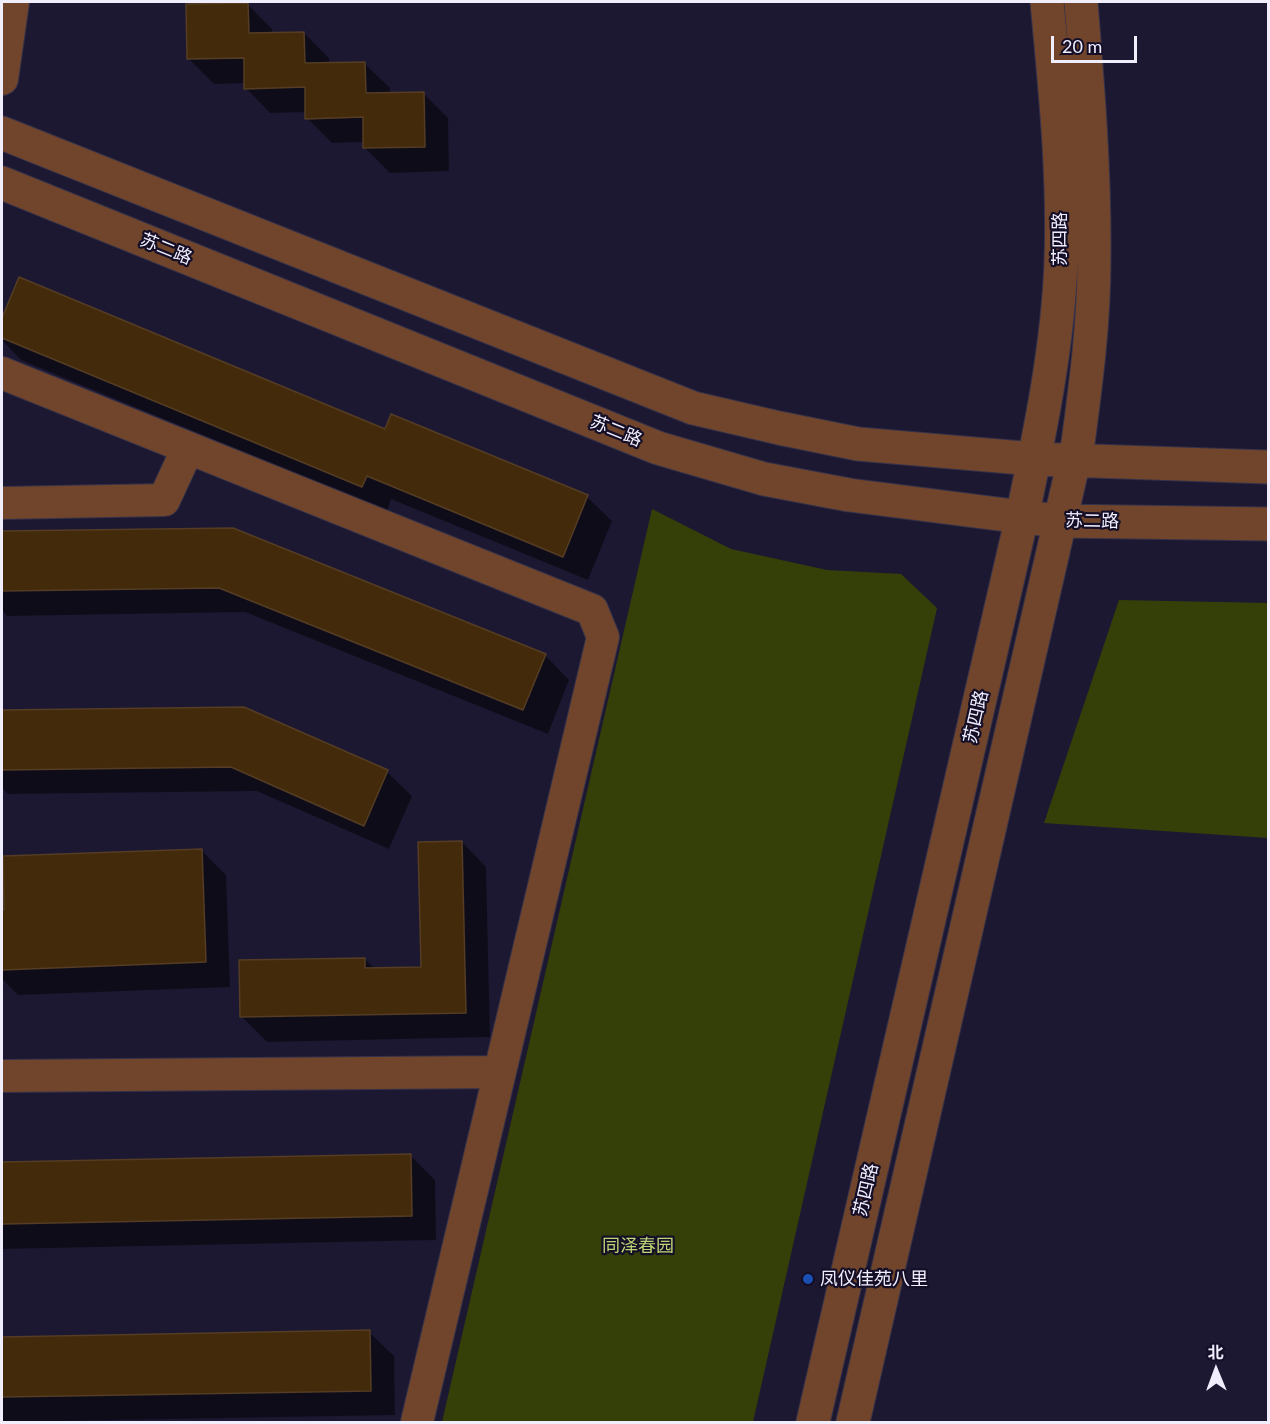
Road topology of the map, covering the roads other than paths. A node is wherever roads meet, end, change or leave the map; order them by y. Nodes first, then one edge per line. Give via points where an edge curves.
1 (13, 2) edge
2 (1047, 2) edge
3 (1081, 2) edge
4 (2, 79) edge
5 (2, 133) edge
6 (2, 183) edge
7 (2, 373) edge
8 (188, 448) junction
9 (1034, 459) junction
10 (1074, 460) junction
11 (1269, 467) edge
12 (2, 503) edge
13 (1022, 517) junction
14 (1060, 521) junction
15 (1269, 524) edge
16 (500, 1072) junction
17 (2, 1076) edge
18 (417, 1422) edge
19 (813, 1422) edge
20 (853, 1422) edge

1 - 4 street
2 - 9 street, 苏四路 via 1059,130 1061,261 1053,345
3 - 10 street, 苏四路 via 1091,126 1095,263 1089,350
5 - 9 street via 693,408 858,444
6 - 13 street, 苏二路 via 658,448 764,479
7 - 8 street
8 - 12 street via 164,500
8 - 16 street via 592,610 603,637
9 - 10 street
9 - 13 street, 苏四路
10 - 11 street
10 - 14 street, 苏四路
13 - 14 street, 苏二路
13 - 19 street, 苏四路
14 - 15 street, 苏二路
14 - 20 street, 苏四路
16 - 17 street
16 - 18 street

